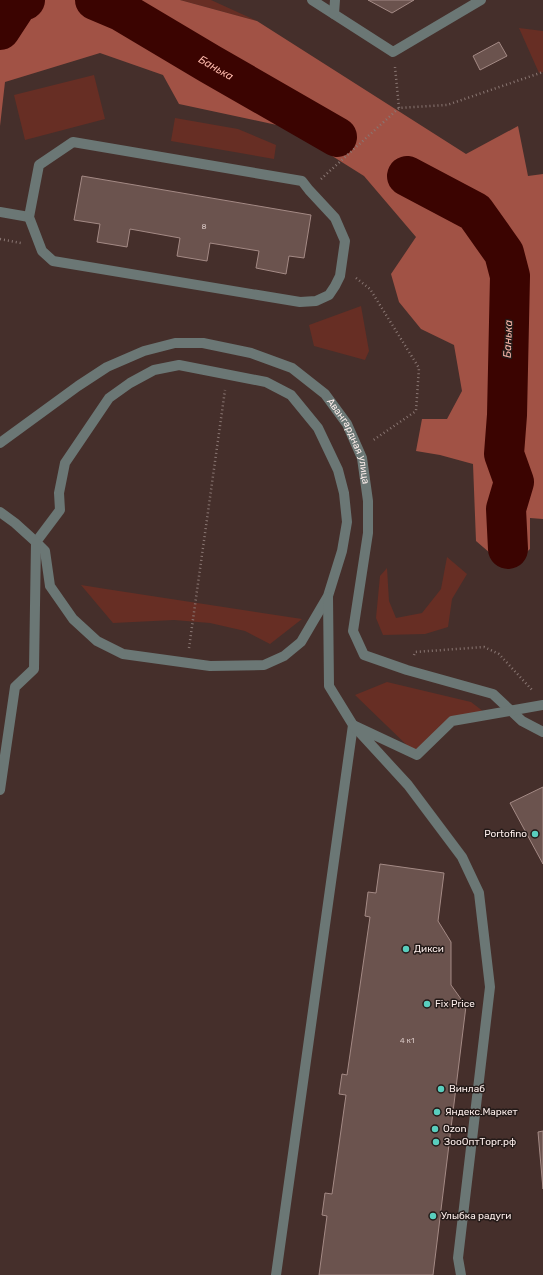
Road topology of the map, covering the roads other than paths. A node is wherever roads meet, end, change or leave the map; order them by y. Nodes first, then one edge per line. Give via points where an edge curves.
1 (312, 0) edge
2 (335, 0) edge
3 (480, 0) edge
4 (334, 14) junction
5 (0, 212) edge
6 (29, 217) junction
7 (0, 443) edge
8 (0, 512) edge
9 (36, 542) junction
10 (328, 596) junction
11 (541, 701) edge
12 (353, 725) junction
13 (543, 732) edge
14 (0, 790) edge
15 (276, 1275) edge
16 (461, 1275) edge

1 - 4 street
2 - 4 street
3 - 4 street via 393,52
5 - 6 street
6 - 6 street via 42,251 52,261 300,302 316,301 329,294 335,286 340,276 345,241 334,218 302,181 72,142 39,166
7 - 13 street, Авангардная улица via 107,367 144,350 175,343 203,344 251,353 292,368 324,394 347,424 362,458 368,501 368,533 353,631 364,655 493,694 522,721
8 - 9 street
9 - 10 street via 44,551 50,586 73,619 97,641 123,654 210,666 264,665 284,656 301,642
9 - 10 street via 60,510 59,493 65,463 109,398 154,370 179,365 266,382 291,395 318,428 338,470 347,522 342,551
9 - 14 street via 34,669 15,687
10 - 12 street via 329,686
11 - 12 street via 452,721 417,755
12 - 15 street
12 - 16 street via 408,785 462,857 480,893 490,987 458,1258

